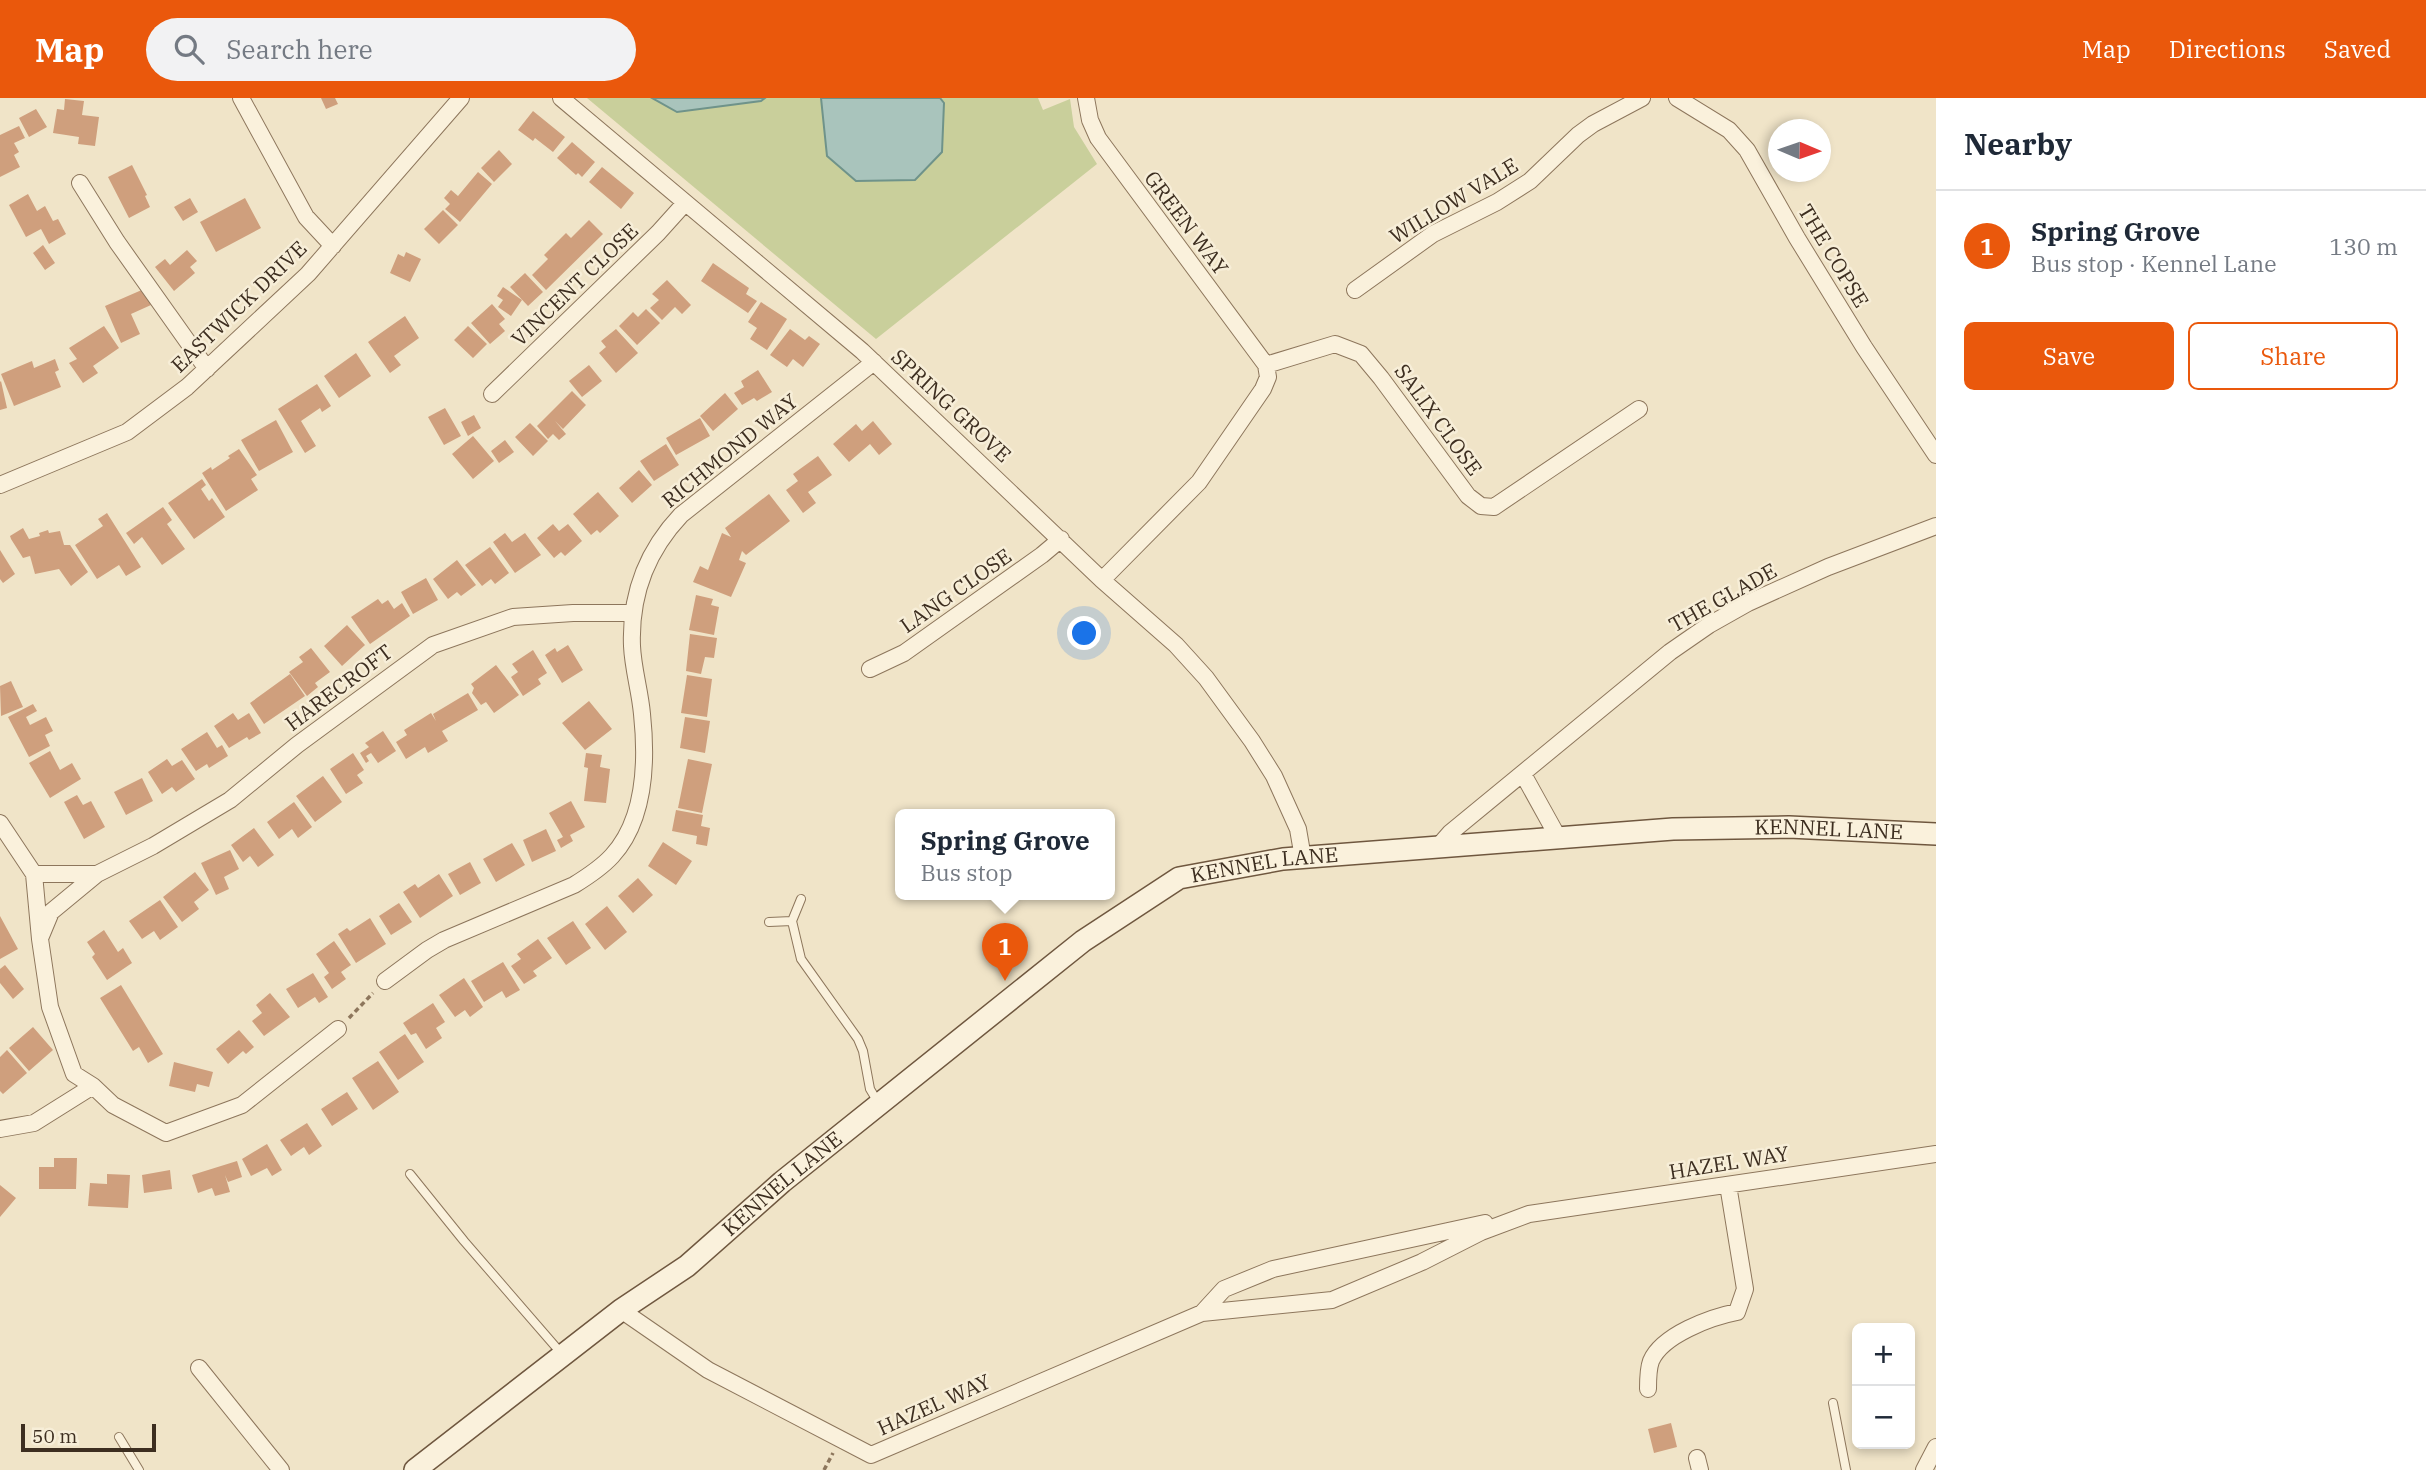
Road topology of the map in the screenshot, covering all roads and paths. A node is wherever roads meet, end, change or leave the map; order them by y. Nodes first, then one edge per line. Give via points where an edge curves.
1 (240, 98) edge
2 (461, 98) edge
3 (561, 98) edge
4 (1086, 98) edge
5 (1642, 98) edge
6 (1677, 98) edge
7 (80, 183) dead end
8 (685, 203) junction
9 (333, 246) junction
10 (1355, 290) dead end
11 (874, 362) junction
12 (1266, 365) junction
13 (207, 369) junction
14 (492, 394) dead end
15 (1639, 409) dead end
16 (1936, 455) edge
17 (0, 485) edge
18 (1936, 526) edge
19 (1061, 539) junction
20 (1102, 580) junction
21 (634, 614) junction
22 (870, 669) dead end
23 (1523, 774) junction
24 (0, 823) edge
25 (1936, 834) edge
26 (1559, 839) junction
27 (1436, 849) junction
28 (1303, 858) junction
29 (34, 874) junction
30 (97, 874) junction
31 (801, 898) dead end
32 (792, 921) junction
33 (769, 922) dead end
34 (40, 939) junction
35 (385, 981) joint
36 (338, 1030) joint
37 (93, 1086) junction
38 (879, 1104) junction
39 (0, 1129) edge
40 (1936, 1154) edge
41 (410, 1174) dead end
42 (1728, 1185) junction
43 (1529, 1214) junction
44 (621, 1310) junction
45 (1202, 1313) junction
46 (563, 1355) junction
47 (199, 1368) dead end
48 (1648, 1390) dead end
49 (1833, 1403) dead end
50 (119, 1437) dead end
51 (1936, 1447) edge
52 (139, 1470) edge
53 (281, 1470) edge
54 (415, 1470) edge
55 (1846, 1470) edge
56 (1924, 1470) edge

1 - 9 street via 306,217
2 - 9 street, EASTWICK DRIVE
3 - 8 street, SPRING GROVE
4 - 12 street, GREEN WAY via 1098,138
5 - 10 street, WILLOW VALE via 1578,135 1530,181 1433,234
6 - 16 street, THE COPSE via 1729,130 1747,150 1864,347
7 - 13 street
8 - 11 street, SPRING GROVE
8 - 14 street, VINCENT CLOSE
9 - 13 street, EASTWICK DRIVE
11 - 19 street, SPRING GROVE
11 - 21 street, RICHMOND WAY via 681,515 650,557
12 - 15 street, SALIX CLOSE via 1335,344 1361,354 1468,496 1481,506 1494,507
12 - 20 street via 1263,389 1199,482
13 - 17 street, EASTWICK DRIVE via 127,432
18 - 23 street, THE GLADE via 1828,567 1709,625
19 - 20 street, SPRING GROVE
19 - 22 street, LANG CLOSE via 904,653
20 - 28 street, SPRING GROVE via 1176,645 1252,741 1298,829
21 - 30 street, HARECROFT via 513,617 433,645 230,800
21 - 35 street, RICHMOND WAY via 632,646 644,746 642,781 626,836 611,857 574,885 444,940
23 - 26 street
23 - 27 street, THE GLADE
24 - 29 street
25 - 26 street, KENNEL LANE via 1737,826
26 - 27 street, KENNEL LANE
27 - 28 street, KENNEL LANE
28 - 38 street, KENNEL LANE via 1179,878 1083,941
29 - 30 street, HARECROFT
29 - 34 street
30 - 34 street, HARECROFT via 51,912
31 - 32 lane
32 - 33 lane
32 - 38 lane via 801,959 858,1039 870,1089
34 - 37 street via 50,1007 70,1063 74,1074
35 - 36 path
36 - 37 street via 242,1105 166,1133 113,1105
37 - 39 street via 34,1123
38 - 44 street, KENNEL LANE via 687,1266
40 - 42 street, HAZEL WAY
41 - 46 lane
42 - 43 street, HAZEL WAY
42 - 48 street via 1745,1289 1737,1312 1715,1316 1660,1348 1650,1363
43 - 45 street, HAZEL WAY via 1332,1300
43 - 45 street, HAZEL WAY via 1273,1269 1224,1289
44 - 45 street, HAZEL WAY via 708,1370 871,1455
44 - 46 street, KENNEL LANE
46 - 54 street, KENNEL LANE
47 - 53 street
49 - 55 lane
50 - 52 lane
51 - 56 street

